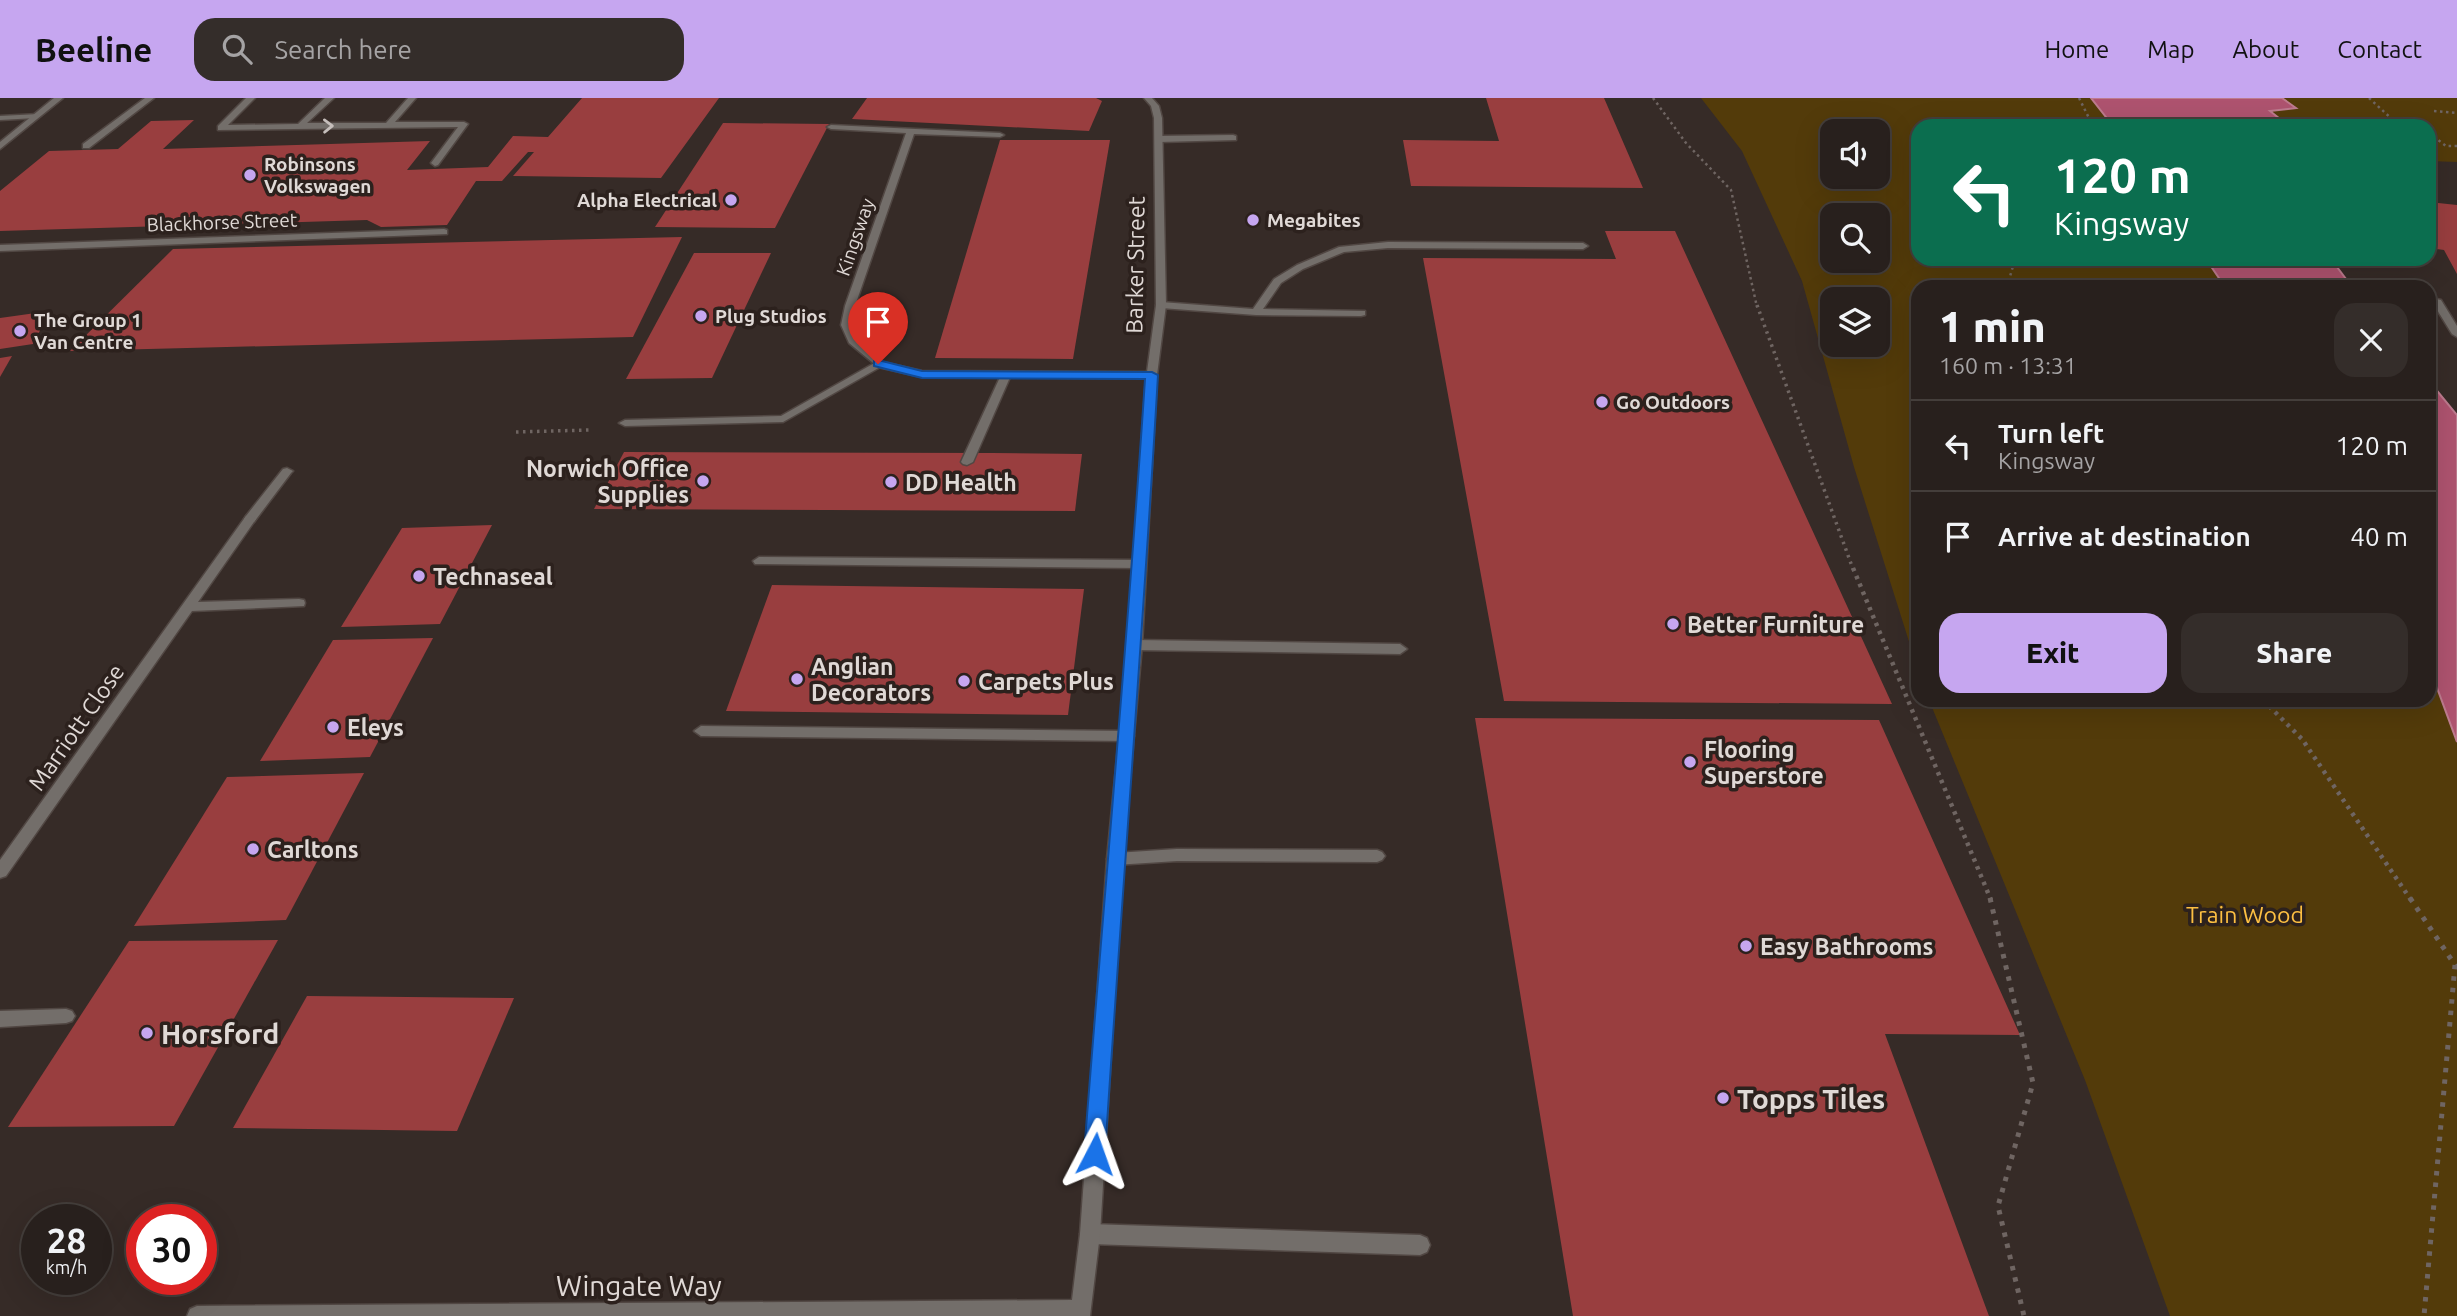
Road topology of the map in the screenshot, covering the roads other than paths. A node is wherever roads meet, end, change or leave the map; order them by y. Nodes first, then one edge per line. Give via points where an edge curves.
1 (59, 98) edge
2 (149, 98) edge
3 (251, 98) edge
4 (330, 98) edge
5 (412, 98) edge
6 (1147, 98) edge
7 (36, 117) junction
8 (0, 118) edge
9 (388, 125) junction
10 (300, 126) junction
11 (831, 127) dead end
12 (911, 131) junction
13 (1000, 135) dead end
14 (1233, 138) dead end
15 (1159, 139) junction
16 (0, 146) edge
17 (86, 146) dead end
18 (435, 163) dead end
19 (444, 232) dead end
20 (1583, 246) dead end
21 (0, 248) edge
22 (2436, 300) dead end
23 (1161, 305) junction
24 (1256, 312) junction
25 (1361, 313) dead end
26 (2456, 330) edge
27 (878, 364) junction
28 (1006, 375) junction
29 (1152, 375) junction
30 (625, 423) dead end
31 (967, 462) dead end
32 (287, 471) dead end
33 (759, 561) dead end
34 (1138, 564) junction
35 (299, 603) dead end
36 (188, 607) junction
37 (1135, 645) junction
38 (1401, 649) dead end
39 (701, 731) dead end
40 (1127, 736) junction
41 (1377, 856) dead end
42 (1115, 859) junction
43 (0, 872) edge
44 (66, 1016) dead end
45 (0, 1019) edge
46 (1090, 1234) junction
47 (1420, 1245) dead end
48 (1081, 1313) edge
49 (197, 1316) edge

1 - 7 street
2 - 17 street
3 - 10 street via 221,128
4 - 10 street
5 - 9 street
6 - 15 street, Barker Street via 1155,106
7 - 8 street
7 - 16 street
10 -> 9 street
9 - 18 street via 464,124
11 - 12 street
12 - 13 street
12 - 27 street, Kingsway via 846,326 854,343
14 - 15 street
15 - 23 street, Barker Street
19 - 21 street, Blackhorse Street
20 - 24 street via 1388,244 1342,249 1277,281
22 - 26 street
23 - 24 street
23 - 29 street, Barker Street
24 - 25 street
27 - 28 street via 922,374
27 - 30 street via 783,419
28 - 29 street
28 - 31 street
29 - 34 street, Barker Street
32 - 36 street, Marriott Close
33 - 34 street
34 - 37 street, Barker Street
35 - 36 street
36 - 43 street, Marriott Close
37 - 38 street
37 - 40 street, Barker Street
39 - 40 street
40 - 42 street, Barker Street
41 - 42 street
42 - 46 street, Barker Street
44 - 45 street
46 - 47 street
46 - 48 street, Barker Street
48 - 49 street, Wingate Way

